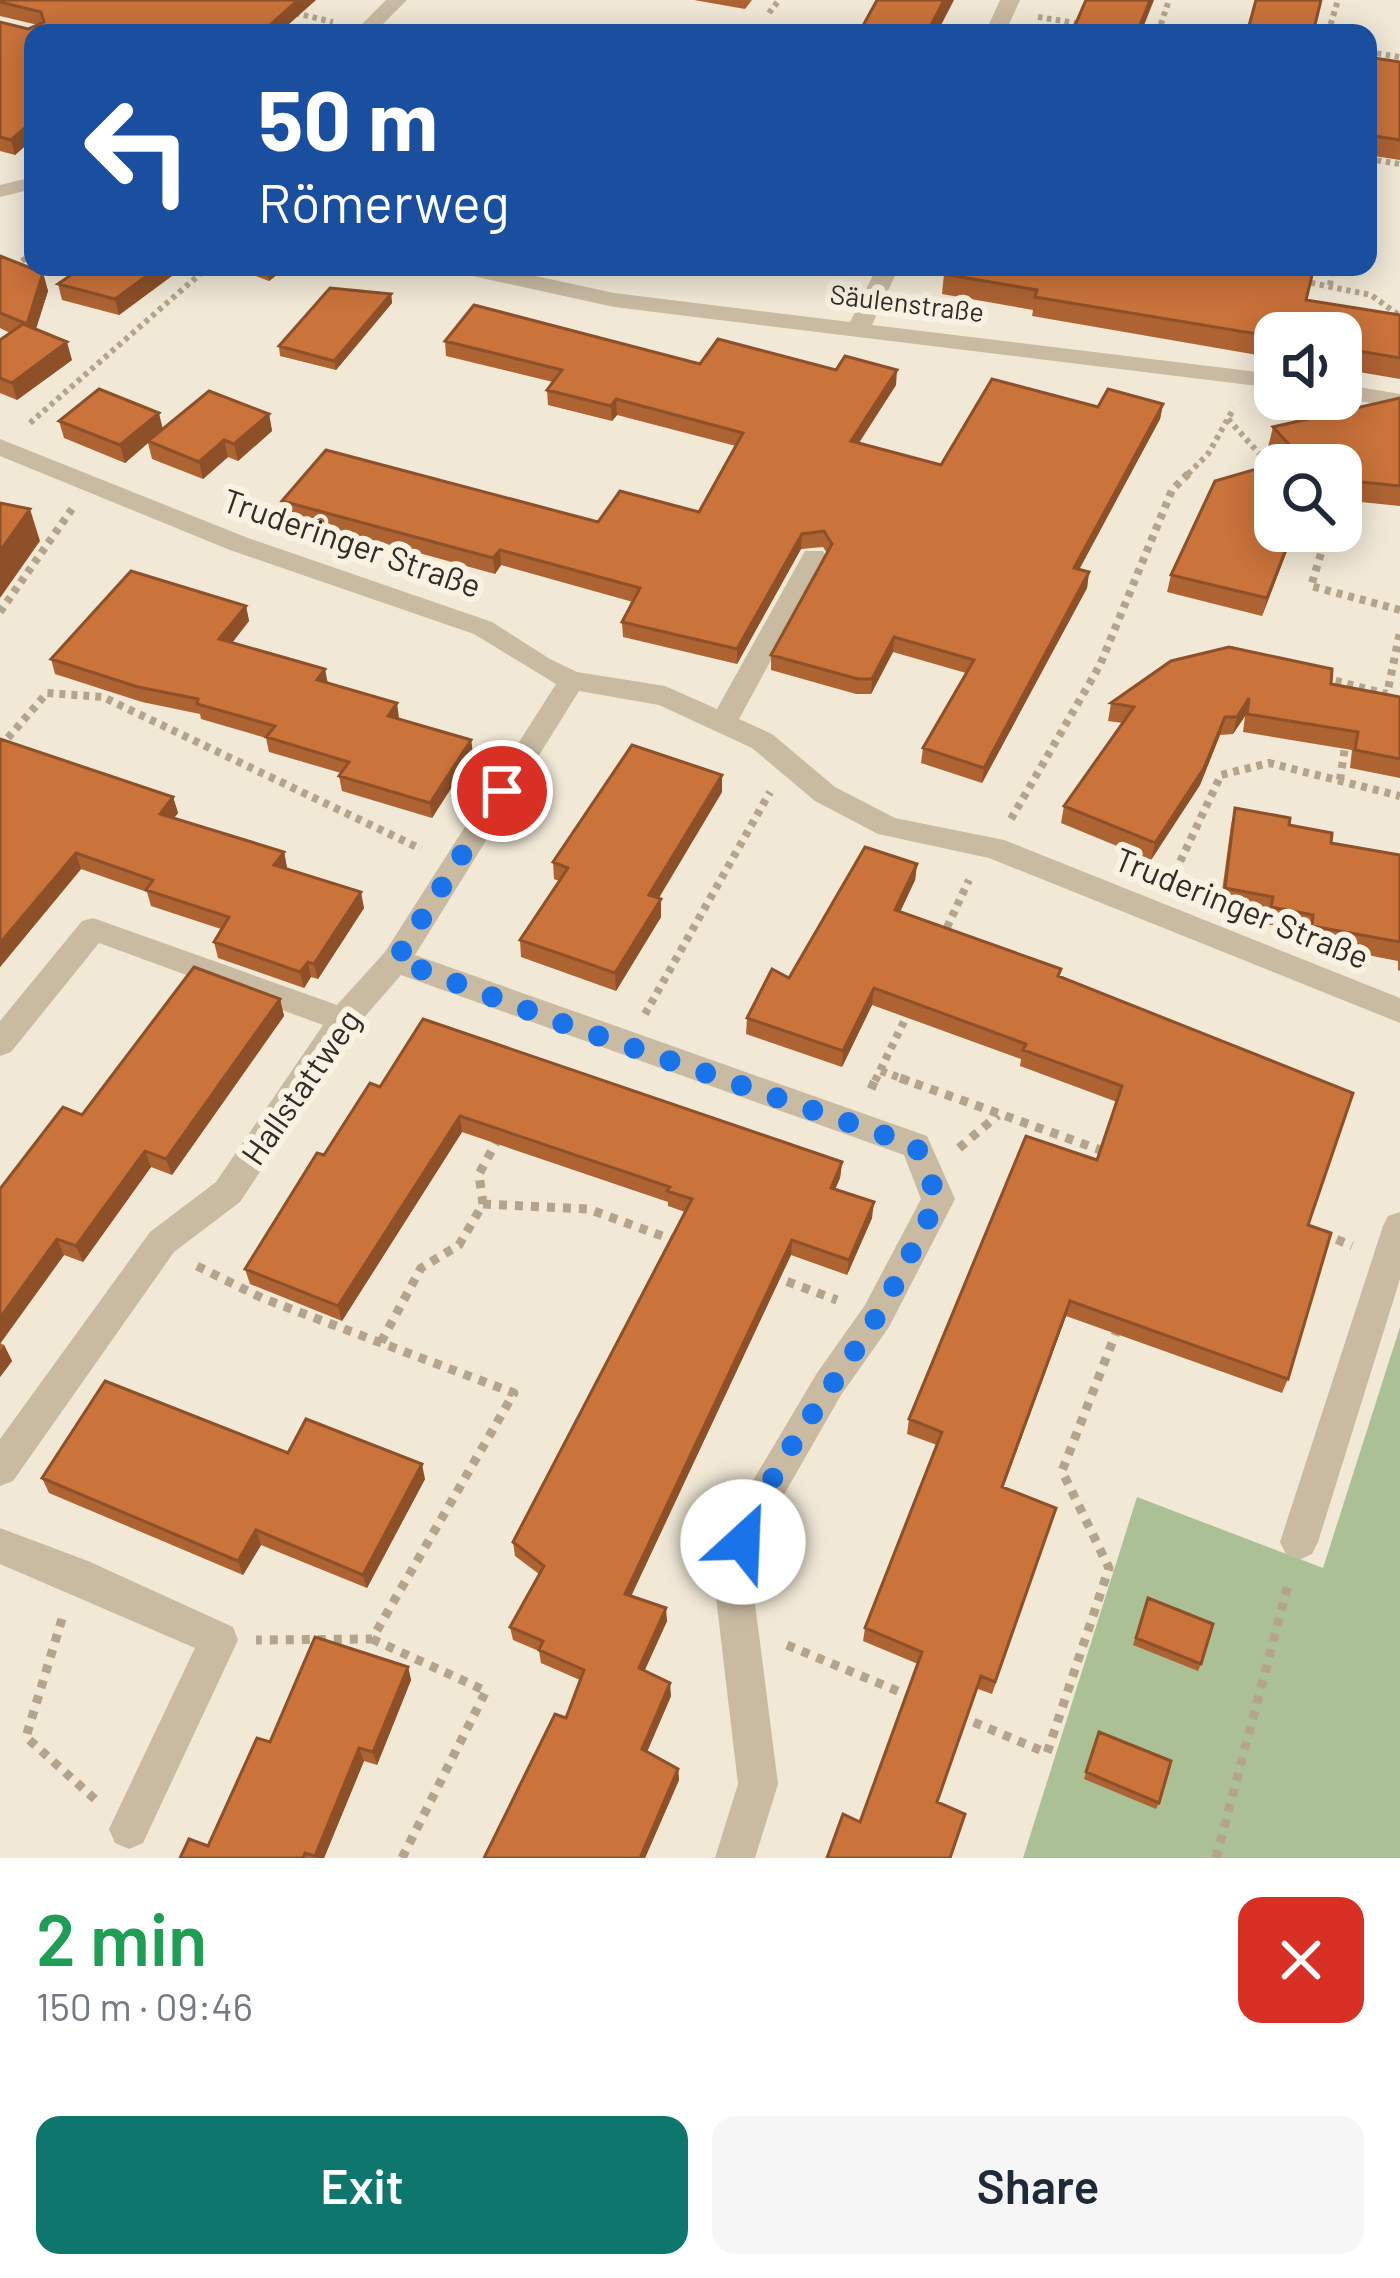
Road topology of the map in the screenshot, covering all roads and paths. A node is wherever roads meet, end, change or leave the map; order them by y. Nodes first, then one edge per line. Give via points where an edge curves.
1 (397, 0) edge
2 (778, 0) edge
3 (283, 10) edge
4 (769, 13) dead end
5 (1039, 17) dead end
6 (338, 24) edge
7 (372, 24) edge
8 (1082, 24) edge
9 (198, 276) edge
10 (494, 276) edge
11 (883, 276) edge
12 (1332, 276) edge
13 (1289, 279) edge
14 (1330, 285) junction
15 (1400, 316) edge
16 (859, 328) junction
17 (1249, 377) junction
18 (1254, 378) edge
19 (1362, 395) edge
20 (1400, 401) edge
21 (1228, 418) junction
22 (1, 447) edge
23 (1254, 447) edge
24 (54, 534) dead end
25 (1322, 552) edge
26 (814, 557) edge
27 (1400, 610) edge
28 (0, 611) edge
29 (1400, 632) edge
30 (1303, 673) edge
31 (572, 680) junction
32 (1387, 694) junction
33 (1383, 709) edge
34 (1348, 721) edge
35 (723, 723) junction
36 (0, 747) edge
37 (787, 765) junction
38 (1340, 780) junction
39 (1400, 796) edge
40 (994, 848) junction
41 (455, 866) junction
42 (1156, 912) junction
43 (937, 950) edge
44 (396, 960) junction
45 (918, 990) edge
46 (1400, 1010) edge
47 (343, 1021) junction
48 (0, 1043) edge
49 (627, 1047) junction
50 (881, 1071) junction
51 (509, 1118) edge
52 (852, 1122) junction
53 (1109, 1153) edge
54 (482, 1204) junction
55 (1304, 1226) edge
56 (1395, 1243) edge
57 (698, 1249) edge
58 (209, 1274) dead end
59 (765, 1274) edge
60 (877, 1316) junction
61 (1119, 1323) edge
62 (381, 1342) junction
63 (0, 1469) edge
64 (1299, 1542) joint
65 (0, 1546) edge
66 (75, 1574) junction
67 (736, 1624) junction
68 (372, 1639) junction
69 (219, 1640) junction
70 (922, 1701) edge
71 (943, 1710) edge
72 (129, 1829) joint
73 (402, 1858) edge
74 (735, 1858) edge
75 (1216, 1858) edge

1 - 7 street
2 - 4 path
3 - 6 path
5 - 8 path
9 - 22 path
10 - 16 street, Säulenstraße via 614,300
11 - 16 street
12 - 14 path
13 - 14 path
14 - 15 path via 1371,295
16 - 17 street, Säulenstraße
17 - 18 street, Säulenstraße
17 - 21 path
19 - 20 street
21 - 23 path
21 - 40 path via 1208,454 1172,490 1100,665
22 - 31 street, Truderinger Straße via 239,544 484,628
24 - 28 path
25 - 27 path via 1311,586
26 - 35 street
29 - 32 path
30 - 32 path
31 - 35 street, Truderinger Straße via 665,696
31 - 41 street, Hallstattweg
32 - 33 path
34 - 38 path
35 - 37 street, Truderinger Straße via 762,741
36 - 41 path via 47,693 103,697
37 - 40 street, Truderinger Straße via 888,827
37 - 49 path
38 - 39 path
38 - 42 path via 1269,763 1221,775
40 - 42 street, Truderinger Straße
40 - 43 path via 974,870
41 - 44 street, Hallstattweg
42 - 46 street, Truderinger Straße
44 - 47 street, Hallstattweg
44 - 49 street
45 - 50 path
47 - 48 street via 93,928
47 - 63 street, Hallstattweg via 228,1192 162,1242
49 - 52 street
50 - 52 path
50 - 53 path
51 - 54 path via 478,1174
52 - 60 street via 916,1146 938,1199
54 - 57 path via 587,1209
54 - 62 path via 459,1246 422,1268
55 - 56 path
56 - 64 street
58 - 62 path
59 - 60 path
60 - 67 street via 754,1511 731,1572
61 - 71 path via 1062,1471 1109,1568 1047,1753
62 - 68 path via 514,1393
64 - 75 path
65 - 66 street
66 - 69 street
66 - 72 path via 26,1737
67 - 70 path
67 - 74 street via 758,1784
68 - 69 path
68 - 73 path via 486,1691
69 - 72 street

